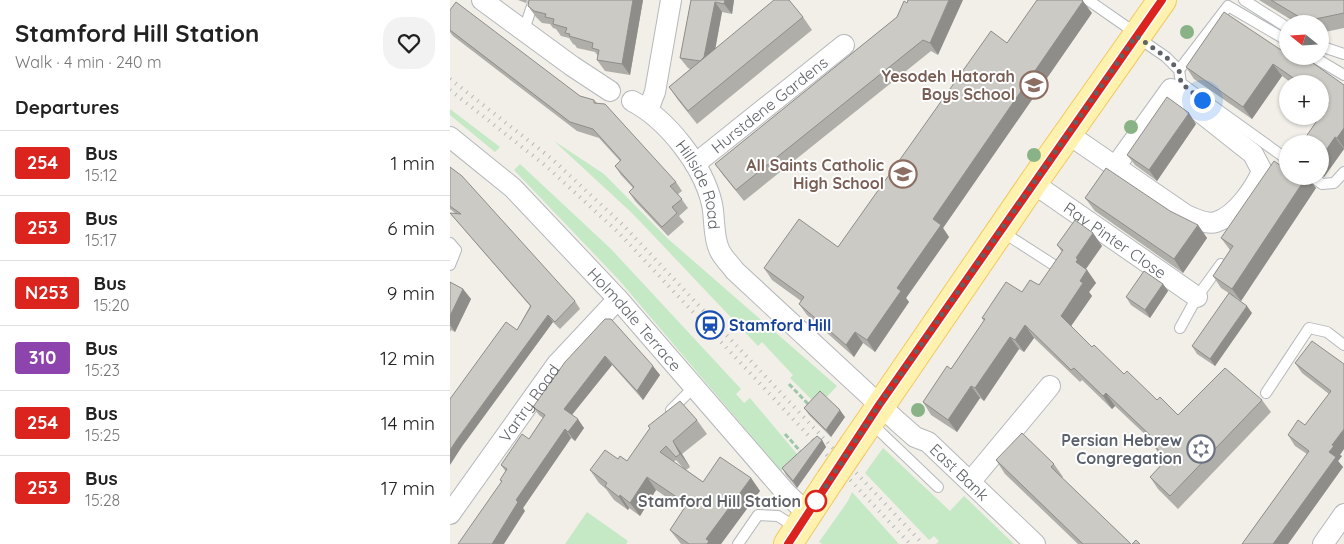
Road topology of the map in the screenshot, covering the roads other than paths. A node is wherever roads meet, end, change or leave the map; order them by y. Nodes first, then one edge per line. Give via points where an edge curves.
1 (482, 0) edge
2 (534, 0) edge
3 (670, 0) edge
4 (1088, 0) edge
5 (1162, 0) edge
6 (1218, 0) edge
7 (1244, 0) edge
8 (1228, 6) junction
9 (1279, 22) edge
10 (524, 30) junction
11 (1137, 35) junction
12 (1279, 37) edge
13 (844, 45) dead end
14 (1329, 49) edge
15 (1344, 54) edge
16 (1326, 65) edge
17 (1179, 70) junction
18 (1344, 76) edge
19 (610, 91) joint
20 (640, 106) junction
21 (1068, 134) junction
22 (450, 137) edge
23 (1279, 154) edge
24 (695, 164) junction
25 (1115, 167) junction
26 (1344, 172) edge
27 (1033, 183) junction
28 (1329, 183) edge
29 (1000, 230) junction
30 (450, 243) edge
31 (1224, 261) edge
32 (450, 265) edge
33 (1060, 268) edge
34 (1197, 297) junction
35 (618, 299) junction
36 (1180, 328) dead end
37 (1344, 346) edge
38 (1050, 386) dead end
39 (693, 388) junction
40 (1266, 393) dead end
41 (874, 413) junction
42 (664, 418) edge
43 (971, 481) junction
44 (938, 487) dead end
45 (450, 514) edge
46 (1344, 514) edge
47 (796, 534) edge
48 (738, 544) edge
49 (1034, 544) edge
50 (1323, 544) edge

1 - 10 street, Hillside Road
2 - 10 lane
3 - 20 street via 655,92
4 - 11 lane
5 - 11 main road
6 - 8 lane
7 - 9 lane
8 - 12 lane
8 - 17 lane
10 - 19 street, Hillside Road
11 - 17 lane
11 - 21 main road
13 - 24 street, Hurstdene Gardens
14 - 15 lane
16 - 18 lane
17 - 23 lane via 1181,83
19 - 20 lane, Hillside Road
20 - 24 street, Hillside Road via 663,122
21 - 25 street
21 - 27 main road
22 - 35 street, Holmdale Terrace via 513,188
24 - 41 street, Hillside Road via 712,204 719,249 735,271
25 - 25 street via 1186,215 1199,221 1215,222 1229,215 1255,188 1262,171 1253,154 1171,89
26 - 28 lane via 1334,183
27 - 29 main road
27 - 34 street, Rav Pinter Close
29 - 33 lane
29 - 41 main road
30 - 32 lane via 456,250
31 - 34 lane
34 - 36 lane
35 - 39 street, Holmdale Terrace
35 - 45 street, Vartry Road via 557,364
37 - 40 lane via 1327,332 1309,328
38 - 43 street
39 - 42 lane
39 - 47 street, Holmdale Terrace via 786,493
41 - 43 street, East Bank via 928,442
41 - 44 lane
41 - 47 main road, bridge
43 - 49 street, East Bank
46 - 50 street
47 - 48 lane via 778,516 758,515

